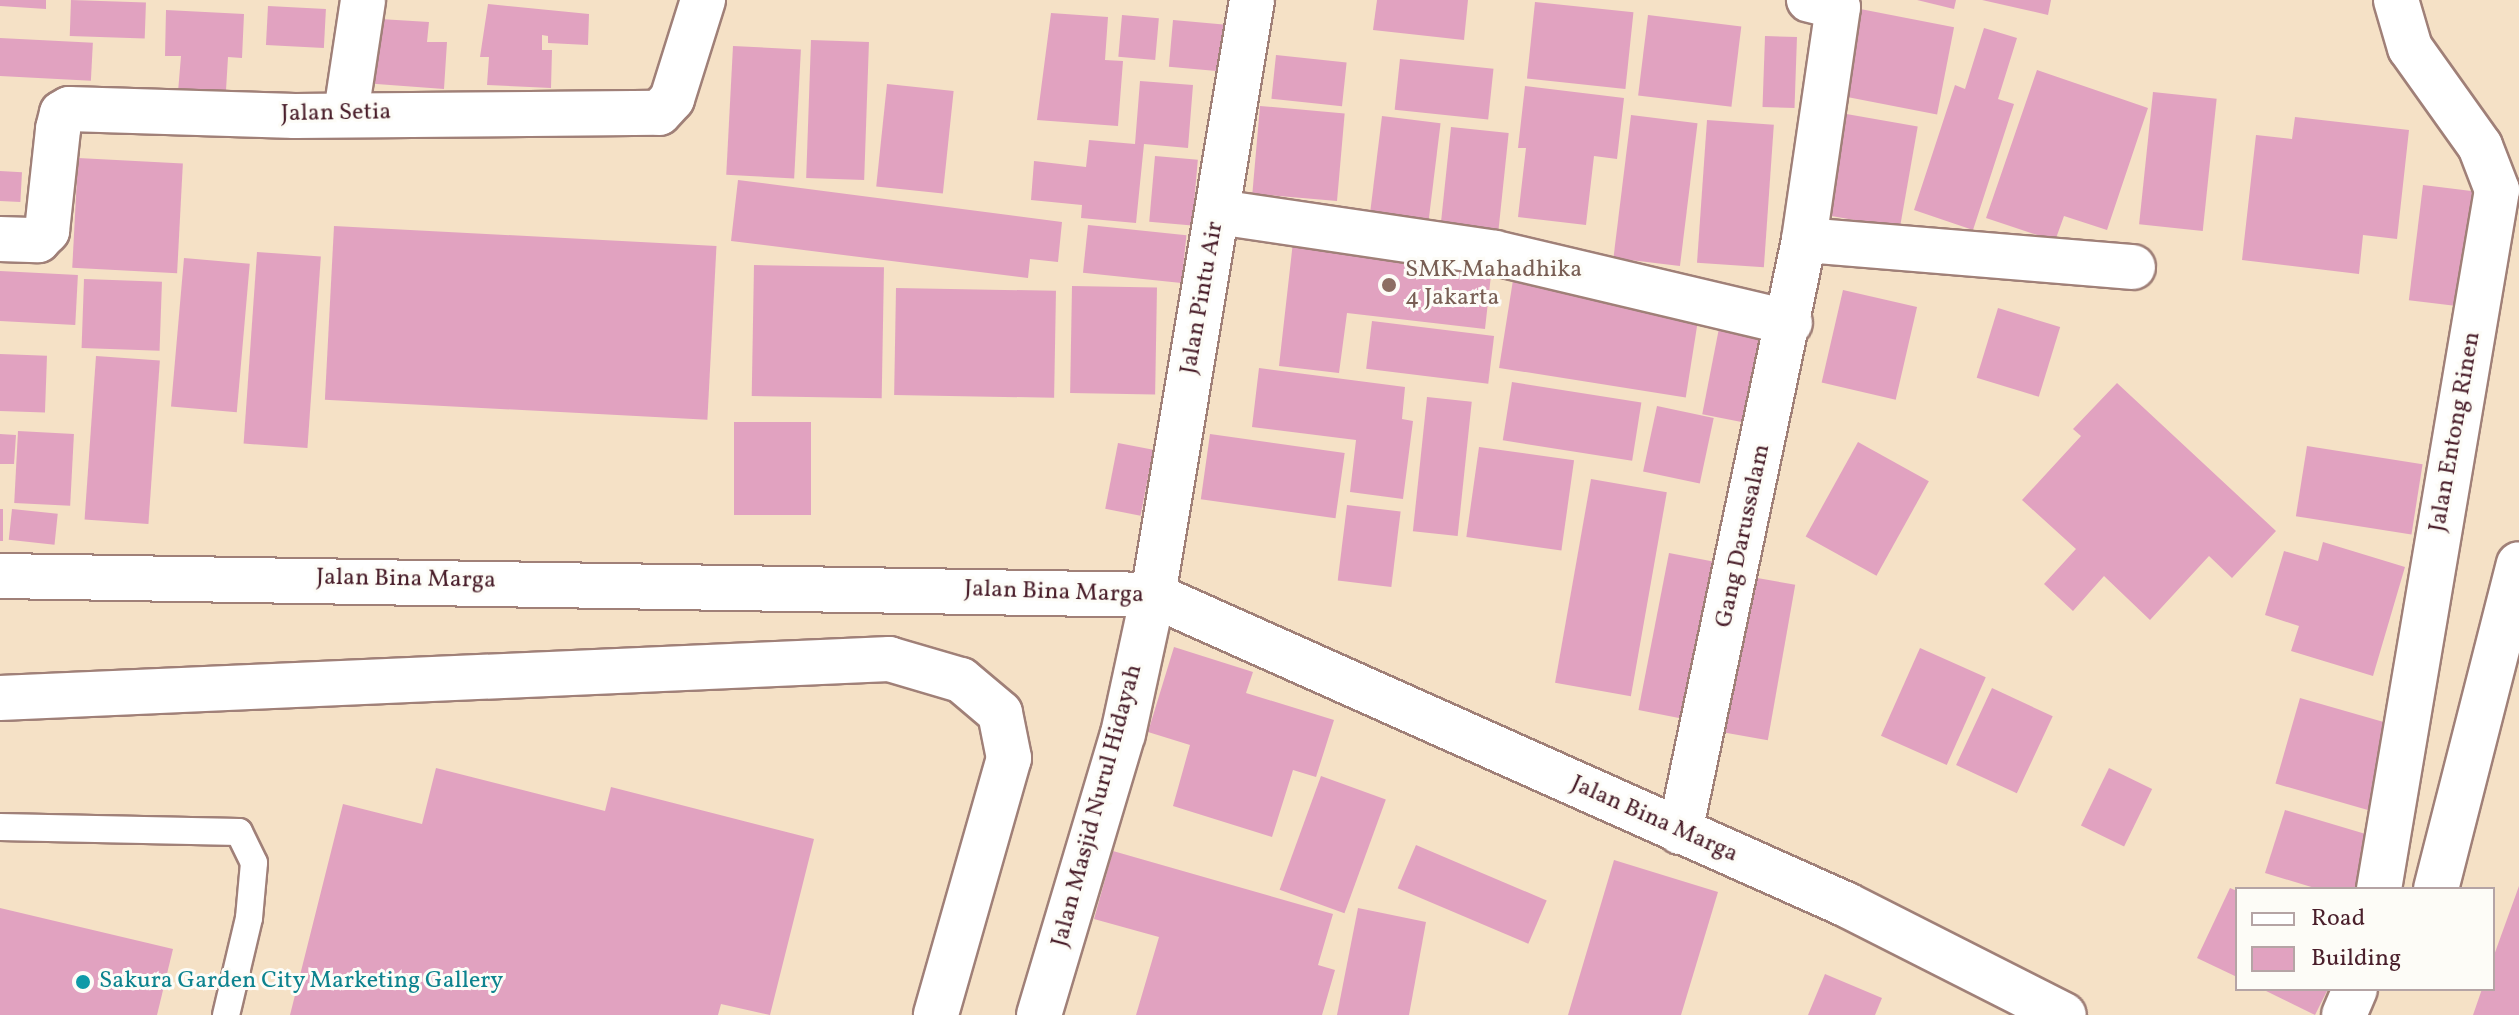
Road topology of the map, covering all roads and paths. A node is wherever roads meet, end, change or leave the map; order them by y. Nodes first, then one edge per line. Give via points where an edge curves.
1 (363, 0) edge
2 (703, 0) edge
3 (1252, 0) edge
4 (2396, 0) edge
5 (1824, 3) edge
6 (346, 113) junction
7 (1218, 212) junction
8 (0, 239) edge
9 (1804, 240) junction
10 (2133, 267) dead end
11 (1790, 323) junction
12 (2519, 564) edge
13 (0, 576) edge
14 (1153, 595) junction
15 (0, 698) edge
16 (0, 827) edge
17 (1680, 832) junction
18 (2379, 887) edge
19 (2437, 887) edge
20 (2354, 991) edge
21 (226, 1015) edge
22 (936, 1015) edge
23 (1039, 1015) edge
24 (2064, 1015) edge
25 (2344, 1015) edge

1 - 6 street
2 - 6 street, Jalan Setia via 672,99 659,113
3 - 7 street, Jalan Pintu Air
4 - 18 street, Jalan Entong Rinen via 2410,48 2480,146 2497,190
5 - 9 street, Gang Darussalam
6 - 8 street, Jalan Setia via 69,109 62,113 58,129 47,231 38,240
7 - 11 street via 1495,253
7 - 14 street, Jalan Pintu Air
9 - 10 street
9 - 11 street, Gang Darussalam
11 - 17 street, Gang Darussalam
12 - 19 street
13 - 14 street, Jalan Bina Marga
14 - 17 street, Jalan Bina Marga
14 - 23 street, Jalan Masjid Nurul Hidayah via 1123,734
15 - 22 street via 889,659 961,680 1000,713 1009,758
16 - 21 lane via 239,832 254,863 249,918
17 - 24 street, Jalan Bina Marga via 1847,905
20 - 25 street

